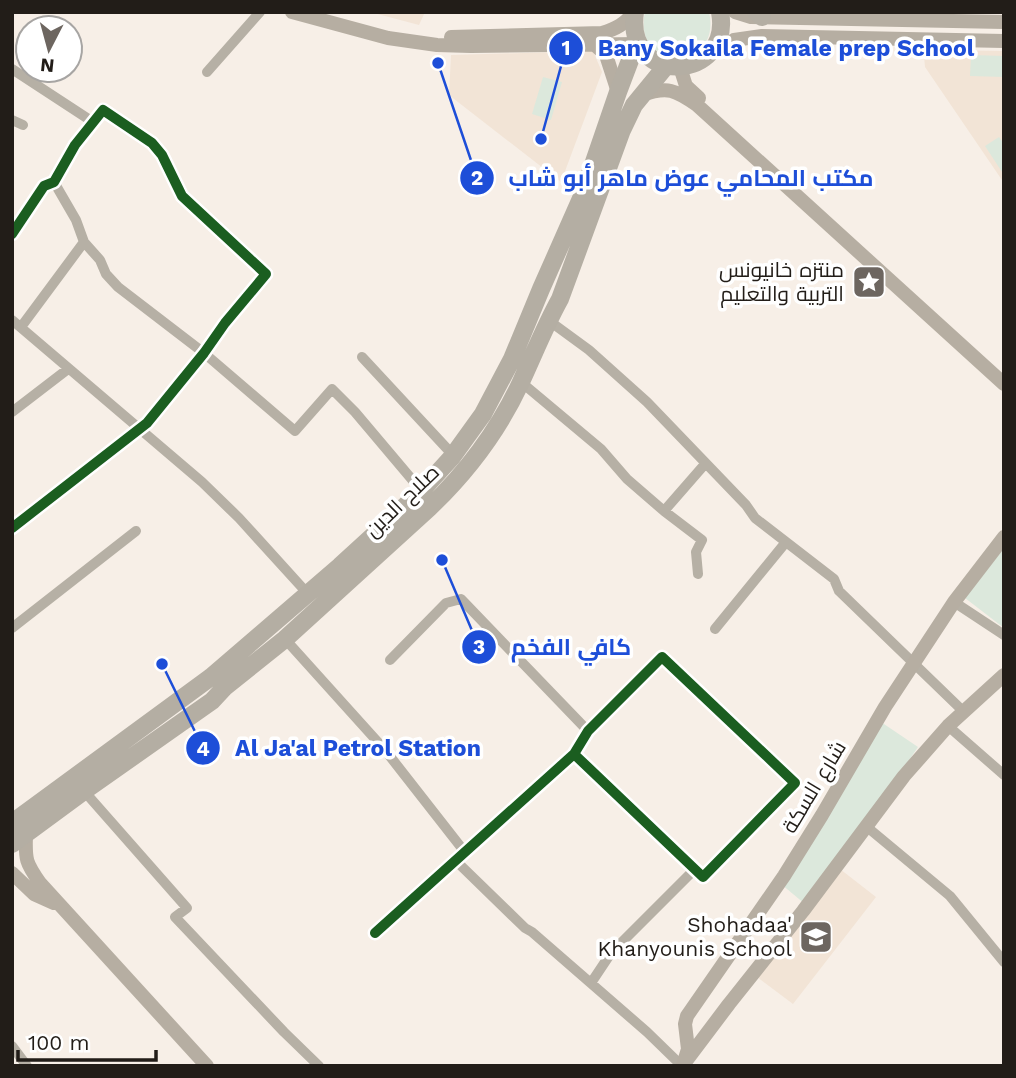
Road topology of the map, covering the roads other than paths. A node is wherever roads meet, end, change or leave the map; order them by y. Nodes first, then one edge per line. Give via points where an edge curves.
1 (260, 12) edge
2 (292, 12) edge
3 (323, 12) edge
4 (635, 12) edge
5 (720, 12) edge
6 (735, 12) edge
7 (759, 15) edge
8 (1004, 22) edge
9 (1004, 41) edge
10 (594, 44) junction
11 (639, 44) junction
12 (705, 58) junction
13 (673, 67) junction
14 (12, 69) edge
15 (207, 72) dead end
16 (618, 92) junction
17 (641, 95) junction
18 (12, 120) edge
19 (93, 122) junction
20 (23, 125) dead end
21 (54, 181) junction
22 (12, 234) edge
23 (84, 242) junction
24 (548, 320) junction
25 (16, 324) edge
26 (204, 353) junction
27 (362, 358) dead end
28 (68, 369) junction
29 (1004, 374) edge
30 (521, 382) junction
31 (1004, 384) edge
32 (12, 412) edge
33 (140, 428) junction
34 (452, 454) dead end
35 (705, 464) junction
36 (419, 489) dead end
37 (664, 511) junction
38 (12, 528) edge
39 (136, 531) dead end
40 (1004, 537) edge
41 (786, 542) junction
42 (698, 574) dead end
43 (307, 594) junction
44 (954, 601) junction
45 (12, 628) edge
46 (715, 629) dead end
47 (1004, 635) edge
48 (285, 639) junction
49 (390, 660) dead end
50 (915, 664) junction
51 (1004, 675) edge
52 (203, 683) junction
53 (212, 701) junction
54 (963, 711) junction
55 (150, 721) junction
56 (948, 726) junction
57 (588, 731) junction
58 (162, 736) junction
59 (574, 754) junction
60 (1004, 775) edge
61 (84, 791) junction
62 (867, 827) junction
63 (16, 828) edge
64 (464, 851) junction
65 (455, 860) junction
66 (695, 869) junction
67 (12, 873) edge
68 (58, 905) junction
69 (374, 933) dead end
70 (1004, 962) edge
71 (590, 983) junction
72 (12, 1046) edge
73 (683, 1065) edge
74 (27, 1066) edge
75 (207, 1066) edge
76 (319, 1066) edge

1 - 15 street
2 - 10 main road via 387,38 437,45
3 - 4 main road via 406,34 463,37 602,33 617,29
4 - 11 highway
5 - 12 highway via 721,33
6 - 7 main road
7 - 8 main road
9 - 12 main road via 762,36 734,40
10 - 11 main road
10 - 16 main road via 606,55
11 - 13 highway via 650,58
11 - 16 highway, صلاح الدين
12 - 13 highway
13 - 17 highway, صلاح الدين
13 - 29 main road via 686,86
14 - 19 street
16 - 43 highway, صلاح الدين via 583,194 512,359 483,414 438,474
17 - 24 highway, صلاح الدين via 622,131 560,299
17 - 31 main road via 668,90 697,105
18 - 20 street
19 - 21 street
19 - 26 street via 103,110 152,144 182,196 266,274
21 - 22 street via 44,186
21 - 23 street
23 - 25 street
23 - 26 street via 118,287
24 - 30 highway, صلاح الدين
24 - 35 street via 589,349 647,402
25 - 28 street
26 - 33 street
26 - 36 street via 295,432 332,389
27 - 34 street
28 - 32 street
28 - 33 street
30 - 37 street via 601,449 627,480
30 - 48 highway, صلاح الدين via 483,447 444,494
33 - 38 street
33 - 43 street via 202,482
35 - 37 street
35 - 41 street via 755,518
37 - 42 street via 702,540 696,552
39 - 45 street
40 - 44 main road, شارع السكة
41 - 46 street
41 - 50 street via 834,579 839,592
43 - 52 highway, صلاح الدين
44 - 47 street
44 - 50 main road, شارع السكة
48 - 53 highway, صلاح الدين
48 - 64 street via 385,750
49 - 57 street via 446,603 461,599
50 - 54 street
50 - 73 main road, شارع السكة via 784,876 687,1016 688,1049
51 - 54 main road
52 - 53 highway via 213,691
52 - 55 highway, صلاح الدين
53 - 58 highway, صلاح الدين
54 - 56 main road
55 - 58 highway via 153,734
55 - 63 highway, صلاح الدين
56 - 60 street
56 - 62 main road
57 - 59 street
57 - 66 street via 662,657 795,783 703,877
58 - 61 highway, صلاح الدين
59 - 64 street
59 - 66 street
61 - 63 highway, صلاح الدين
61 - 76 street via 187,908 176,917
62 - 70 street via 950,896
62 - 73 main road
63 - 68 main road via 27,863
64 - 65 street
65 - 69 street
65 - 71 street
66 - 71 street via 611,953
67 - 68 main road via 34,894
68 - 75 main road
71 - 73 street
72 - 74 street

